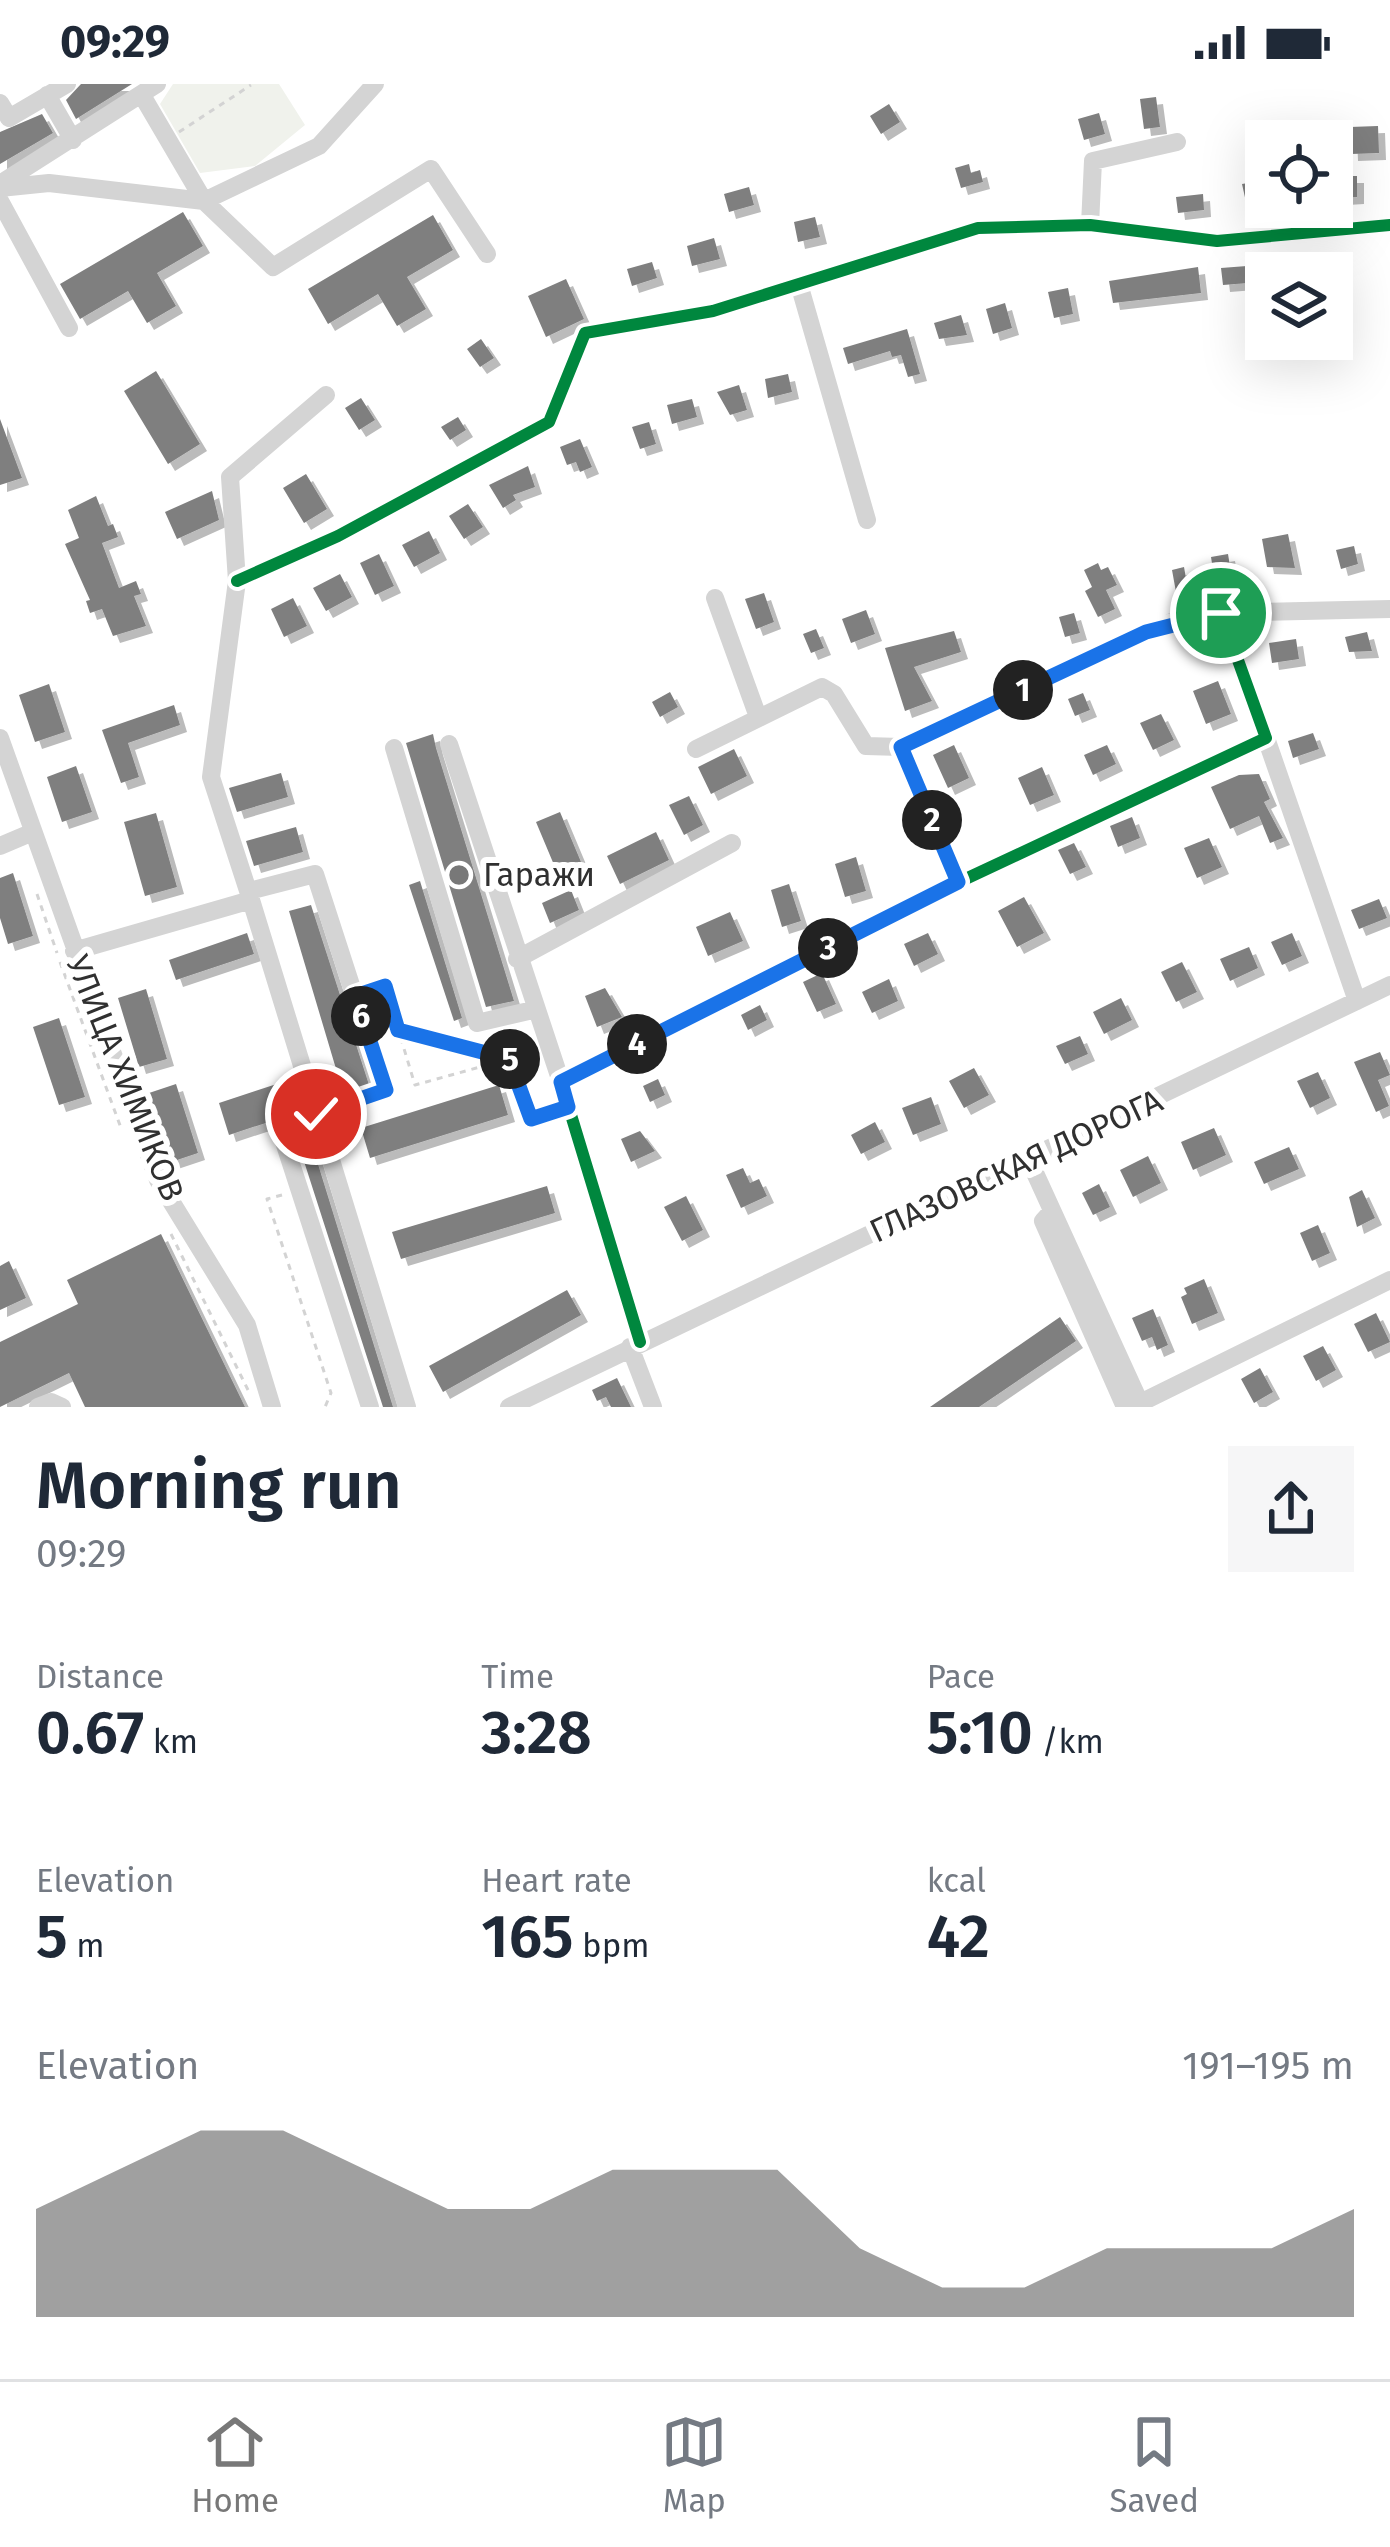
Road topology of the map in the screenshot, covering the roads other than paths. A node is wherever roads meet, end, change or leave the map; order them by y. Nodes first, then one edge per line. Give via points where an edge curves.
1 (67, 84) edge
2 (375, 84) edge
3 (150, 90) edge
4 (47, 95) junction
5 (0, 103) edge
6 (73, 140) junction
7 (1177, 142) dead end
8 (0, 186) edge
9 (0, 201) edge
10 (204, 201) junction
11 (1090, 225) junction
12 (1390, 225) edge
13 (487, 254) dead end
14 (799, 284) junction
15 (68, 328) dead end
16 (326, 395) dead end
17 (867, 520) dead end
18 (237, 580) junction
19 (715, 598) dead end
20 (1390, 609) edge
21 (1221, 613) junction
22 (758, 717) junction
23 (0, 738) edge
24 (1266, 739) junction
25 (448, 744) dead end
26 (901, 747) junction
27 (394, 748) dead end
28 (695, 749) dead end
29 (32, 832) junction
30 (732, 843) dead end
31 (0, 845) edge
32 (958, 882) junction
33 (250, 896) junction
34 (74, 951) junction
35 (517, 959) junction
36 (1390, 985) edge
37 (1357, 1001) junction
38 (533, 1010) junction
39 (561, 1082) junction
40 (386, 1090) road end
41 (319, 1121) junction
42 (1030, 1162) junction
43 (1052, 1211) junction
44 (1390, 1280) edge
45 (635, 1344) junction
46 (38, 1407) edge
47 (62, 1407) edge
48 (272, 1407) edge
49 (370, 1407) edge
50 (407, 1407) edge
51 (509, 1407) edge
52 (653, 1407) edge
53 (1125, 1407) edge

1 - 4 street
2 - 10 street via 319,146
3 - 6 street
3 - 10 street
4 - 5 street via 9,118
4 - 6 street
6 - 8 street
7 - 11 street via 1093,161
8 - 10 street via 49,183
9 - 15 street
10 - 13 street via 273,267 431,169
11 - 12 street via 1217,241
11 - 14 street via 977,228
14 - 17 street
14 - 18 street via 713,310 585,332 549,422 338,536
16 - 18 street via 230,477
18 - 33 street via 211,777
19 - 22 street
20 - 21 street
21 - 24 street
21 - 26 street via 1146,632
22 - 26 street via 822,687 866,746
22 - 28 street
23 - 29 street, УЛИЦА ХИМИКОВ
24 - 32 street
24 - 37 street
25 - 35 street
26 - 32 street
27 - 38 street via 477,1023
29 - 31 street
29 - 34 street, УЛИЦА ХИМИКОВ
30 - 35 street
32 - 39 street
33 - 34 street
33 - 40 street via 315,874
33 - 41 street
34 - 48 street, УЛИЦА ХИМИКОВ via 158,1180 247,1325
35 - 38 street
36 - 37 street, ГЛАЗОВСКАЯ ДОРОГА
37 - 42 street, ГЛАЗОВСКАЯ ДОРОГА
38 - 39 street
39 - 45 street
41 - 49 street via 284,1142
41 - 50 street
42 - 43 street
42 - 45 street, ГЛАЗОВСКАЯ ДОРОГА
43 - 44 street via 1140,1403
43 - 53 street via 1043,1221
45 - 51 street, ГЛАЗОВСКАЯ ДОРОГА
45 - 52 street
46 - 47 street

